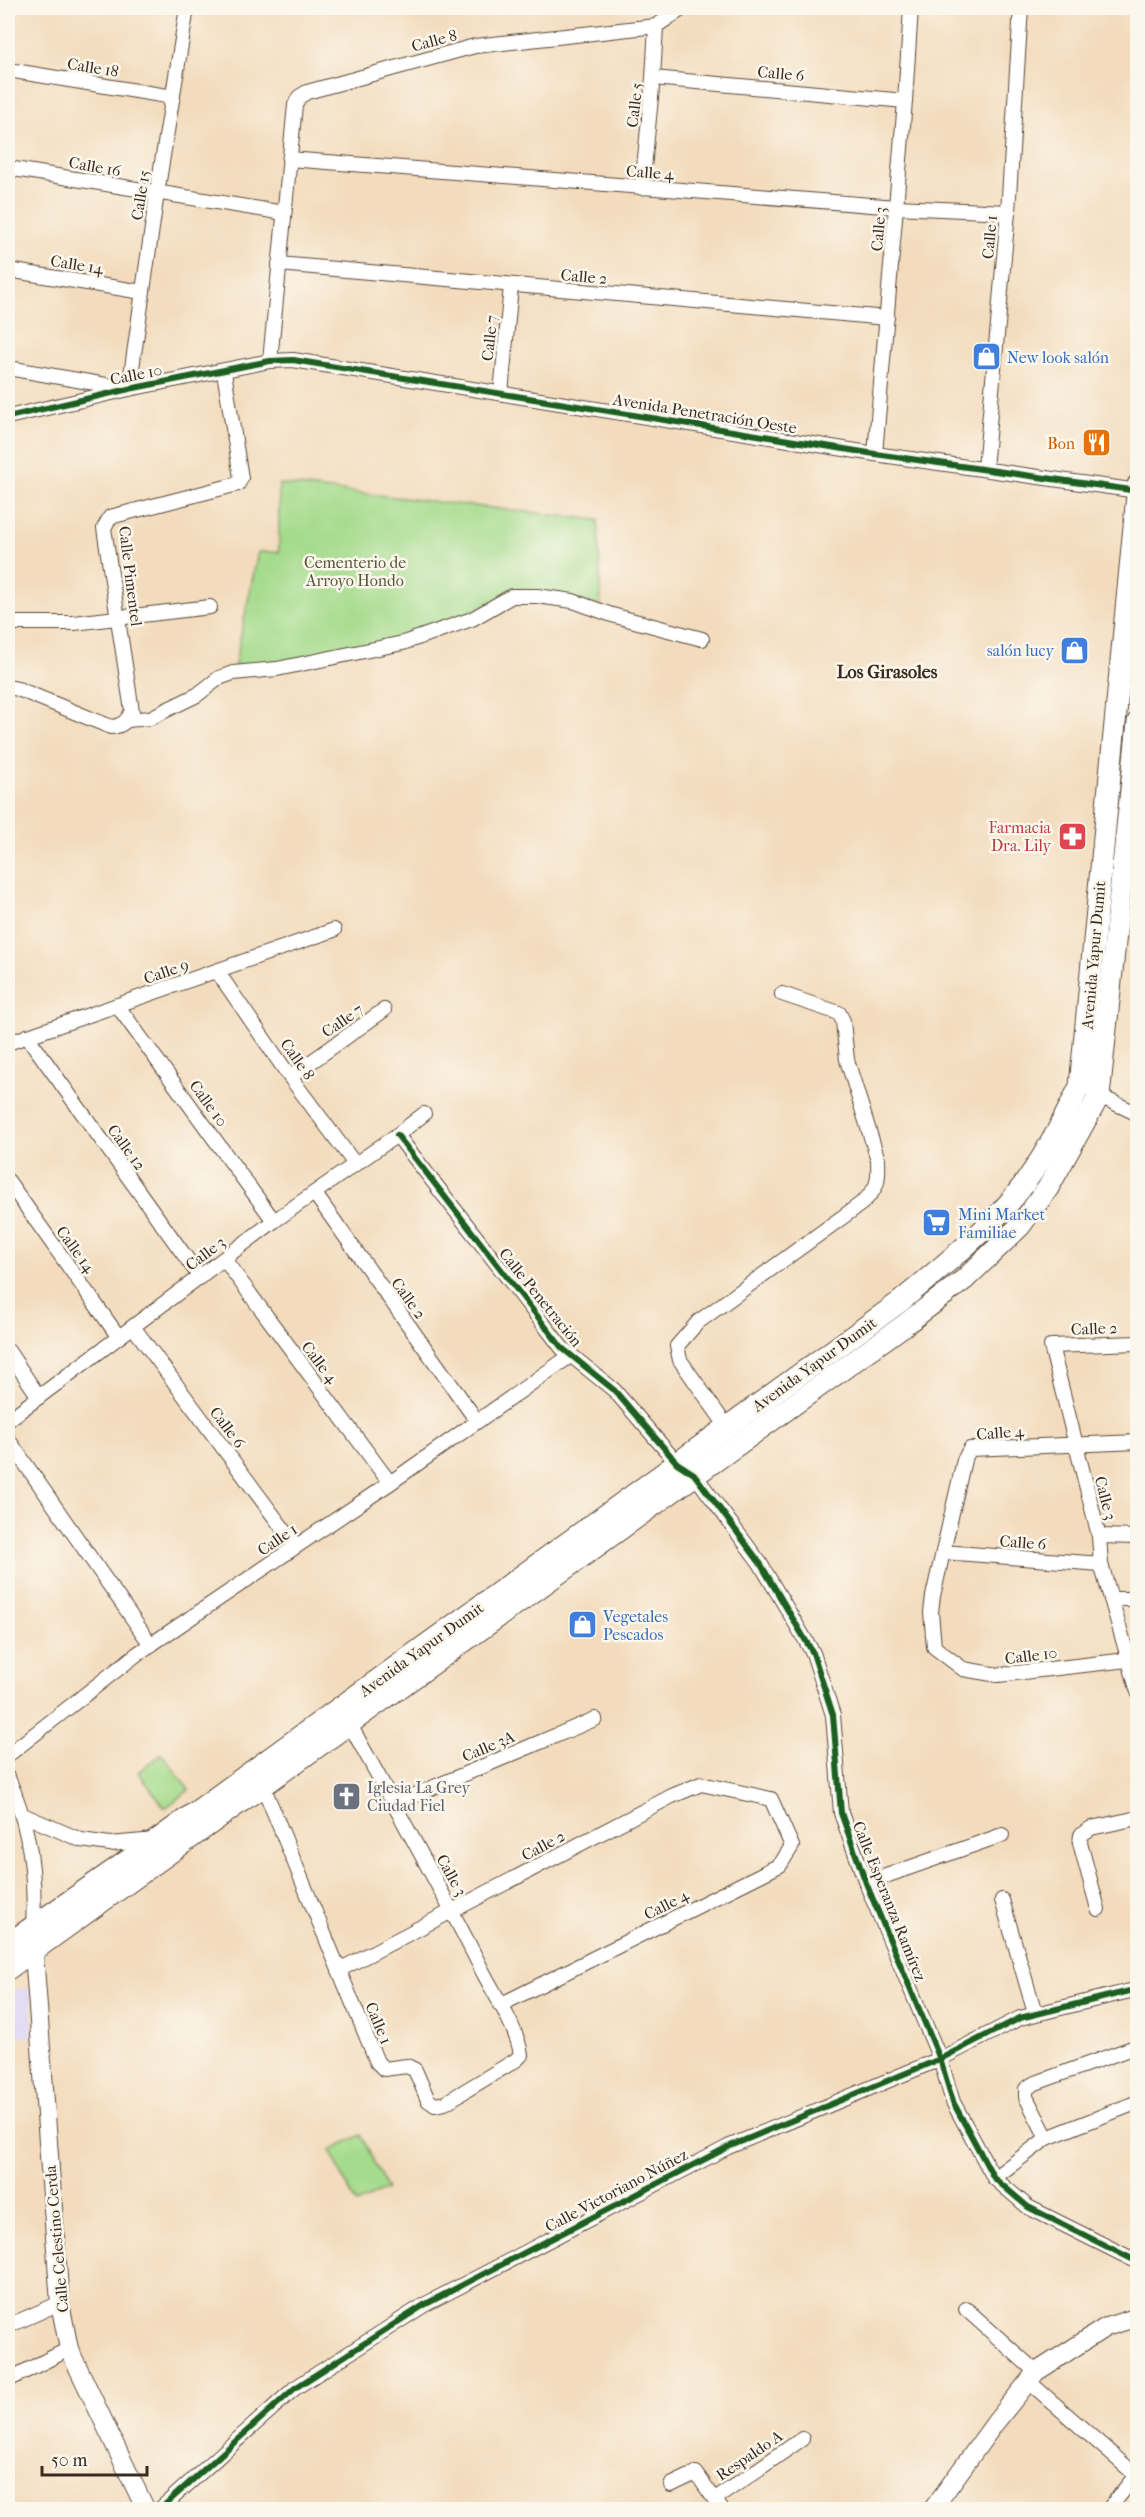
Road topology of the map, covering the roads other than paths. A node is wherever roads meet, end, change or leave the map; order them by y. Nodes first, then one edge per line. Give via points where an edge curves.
1 (187, 8) edge
2 (683, 8) edge
3 (911, 8) edge
4 (1021, 8) edge
5 (656, 26) junction
6 (8, 70) edge
7 (653, 78) junction
8 (173, 97) junction
9 (905, 101) junction
10 (289, 159) junction
11 (8, 168) edge
12 (642, 188) junction
13 (157, 193) junction
14 (896, 207) junction
15 (1008, 212) junction
16 (284, 213) junction
17 (279, 264) junction
18 (8, 270) edge
19 (511, 286) junction
20 (142, 292) junction
21 (887, 318) junction
22 (270, 361) junction
23 (8, 368) edge
24 (224, 372) junction
25 (129, 388) junction
26 (501, 393) junction
27 (8, 417) edge
28 (875, 454) junction
29 (985, 469) junction
30 (1137, 485) edge
31 (1137, 491) edge
32 (210, 607) dead end
33 (119, 619) junction
34 (13, 623) dead end
35 (702, 639) dead end
36 (8, 687) edge
37 (127, 720) junction
38 (1137, 722) edge
39 (334, 930) dead end
40 (217, 970) junction
41 (782, 994) dead end
42 (117, 1005) junction
43 (384, 1010) dead end
44 (27, 1036) junction
45 (8, 1043) edge
46 (290, 1077) junction
47 (1090, 1091) junction
48 (424, 1114) dead end
49 (1137, 1114) edge
50 (398, 1136) junction
51 (355, 1164) junction
52 (8, 1181) edge
53 (315, 1194) junction
54 (274, 1221) junction
55 (224, 1259) junction
56 (200, 1277) junction
57 (134, 1328) junction
58 (118, 1336) junction
59 (1137, 1343) edge
60 (1051, 1346) joint
61 (8, 1351) edge
62 (570, 1356) junction
63 (39, 1397) junction
64 (8, 1420) edge
65 (477, 1420) junction
66 (727, 1427) junction
67 (8, 1439) edge
68 (1137, 1442) edge
69 (1075, 1444) junction
70 (685, 1468) junction
71 (390, 1484) junction
72 (1099, 1536) junction
73 (1137, 1537) edge
74 (296, 1546) junction
75 (943, 1552) junction
76 (1101, 1564) junction
77 (1111, 1599) junction
78 (1137, 1599) edge
79 (151, 1645) junction
80 (1127, 1660) junction
81 (1137, 1692) edge
82 (595, 1719) dead end
83 (349, 1723) junction
84 (8, 1755) edge
85 (263, 1786) junction
86 (9, 1787) edge
87 (771, 1799) joint
88 (394, 1804) junction
89 (23, 1815) junction
90 (1137, 1818) edge
91 (1002, 1836) dead end
92 (157, 1840) junction
93 (866, 1883) junction
94 (1002, 1900) dead end
95 (1098, 1909) dead end
96 (452, 1911) junction
97 (33, 1926) junction
98 (8, 1944) edge
99 (33, 1951) junction
100 (8, 1969) edge
101 (339, 1970) junction
102 (1137, 1989) edge
103 (500, 2005) junction
104 (1035, 2013) junction
105 (520, 2046) joint
106 (1137, 2050) edge
107 (940, 2059) junction
108 (1137, 2102) edge
109 (1047, 2138) junction
110 (994, 2178) junction
111 (1137, 2262) edge
112 (60, 2303) junction
113 (966, 2309) dead end
114 (1137, 2317) edge
115 (8, 2326) edge
116 (69, 2349) junction
117 (1032, 2376) junction
118 (8, 2380) edge
119 (802, 2439) dead end
120 (1137, 2476) edge
121 (671, 2485) dead end
122 (719, 2504) edge
123 (937, 2508) edge
124 (146, 2510) edge
125 (159, 2510) edge
126 (1108, 2510) edge

1 - 8 street, Calle 15
2 - 5 street, Calle 8
3 - 9 street, Calle 3
4 - 15 street, Calle 1
5 - 7 street, Calle 5
5 - 10 street, Calle 8 via 475,46 307,92 295,105
6 - 8 street, Calle 18
7 - 9 street, Calle 6
7 - 12 street, Calle 5
8 - 13 street, Calle 15
9 - 14 street, Calle 3
10 - 12 street, Calle 4
10 - 16 street
11 - 13 street, Calle 16
12 - 14 street, Calle 4
13 - 16 street, Calle 16
13 - 20 street, Calle 15
14 - 15 street, Calle 4
14 - 21 street, Calle 3
15 - 29 street, Calle 1
16 - 17 street
17 - 19 street, Calle 2
17 - 22 street
18 - 20 street, Calle 14
19 - 21 street, Calle 2
19 - 26 street, Calle 7
20 - 25 street, Calle 15
21 - 28 street, Calle 3
22 - 24 street, Calle 10
22 - 26 street, Avenida Penetración Oeste via 315,363
23 - 25 street
24 - 25 street, Calle 10
24 - 33 street, Calle Pimentel via 241,478 231,487 110,517 104,528
25 - 27 street, Calle 10
26 - 28 street, Avenida Penetración Oeste
28 - 29 street, Avenida Penetración Oeste
29 - 31 street, Avenida Penetración Oeste
30 - 31 main road, Avenida Yapur Dumit
31 - 47 main road, Avenida Yapur Dumit
32 - 33 street
33 - 34 street
33 - 37 street, Calle Pimentel via 132,711
35 - 37 street via 573,602 512,596 472,619 403,643 277,669 233,673 150,718
36 - 37 street via 111,727
38 - 47 main road, Avenida Yapur Dumit
39 - 40 street, Calle 9
40 - 42 street, Calle 9
40 - 46 street, Calle 8
41 - 66 street via 839,1013 848,1060 878,1160 879,1177 875,1191 862,1203 698,1322 677,1346 680,1360
42 - 44 street, Calle 9
42 - 54 street, Calle 10
43 - 46 street, Calle 7
44 - 45 street, Calle 9
44 - 56 street, Calle 12
46 - 51 street, Calle 8
47 - 49 street
47 - 66 main road, Avenida Yapur Dumit via 1013,1198 952,1258 901,1301
47 - 70 main road, Avenida Yapur Dumit via 1041,1198 1020,1226 965,1280
48 - 50 street, Calle 3
50 - 51 street, Calle 3
50 - 62 street, Calle Penetración
51 - 53 street, Calle 3
52 - 58 street, Calle 14
53 - 54 street, Calle 3
53 - 65 street, Calle 2
54 - 55 street, Calle 3
55 - 56 street, Calle 3
55 - 71 street, Calle 4
56 - 57 street, Calle 3
57 - 58 street, Calle 3
57 - 74 street, Calle 6
58 - 63 street, Calle 3
59 - 60 street, Calle 2
60 - 69 street, Calle 3
61 - 63 street
62 - 65 street, Calle 1
62 - 70 street, Calle Penetración via 614,1390
63 - 64 street, Calle 3
65 - 71 street, Calle 1
66 - 70 main road, Avenida Yapur Dumit
67 - 79 street
68 - 69 street, Calle 4
69 - 72 street, Calle 3
69 - 75 street, Calle 4 via 970,1449 964,1460
70 - 83 main road, Avenida Yapur Dumit
70 - 92 main road, Avenida Yapur Dumit
70 - 93 street, Calle Esperanza Ramírez via 760,1563 813,1653 832,1715 841,1813
71 - 74 street, Calle 1
72 - 73 street
72 - 76 street, Calle 3
74 - 79 street, Calle 1
75 - 76 street, Calle 6
75 - 80 street, Calle 10 via 931,1612 934,1647 963,1669 998,1675
76 - 77 street, Calle 3
77 - 78 street
77 - 80 street, Calle 3
79 - 84 street, Calle 1
80 - 81 street, Calle 3
82 - 88 street, Calle 3A
83 - 85 main road, Avenida Yapur Dumit
83 - 88 street, Calle 3
85 - 99 main road, Avenida Yapur Dumit
85 - 101 street, Calle 1
86 - 89 street
87 - 96 street, Calle 2 via 701,1784
87 - 103 street, Calle 4 via 792,1846 780,1865
88 - 96 street, Calle 3
89 - 92 street via 81,1840 110,1844
89 - 97 street via 34,1874
90 - 95 street via 1091,1828 1081,1835
91 - 93 street
92 - 97 main road, Avenida Yapur Dumit
93 - 107 street, Calle Esperanza Ramírez
94 - 104 street
96 - 101 street, Calle 2
96 - 103 street, Calle 3
97 - 98 main road, Avenida Yapur Dumit
97 - 99 street, Calle Celestino Cerda
99 - 100 main road, Avenida Yapur Dumit
99 - 112 street, Calle Celestino Cerda
101 - 105 street, Calle 1 via 377,2062 384,2069 407,2066 415,2070 428,2100 435,2105 445,2103 516,2060 521,2055
102 - 104 street, Calle Victoriano Núñez
103 - 105 street, Calle 3
104 - 107 street, Calle Victoriano Núñez
106 - 109 street via 1132,2048 1026,2089 1026,2097
107 - 110 street, Calle Esperanza Ramírez via 953,2102
107 - 125 street, Calle Victoriano Núñez via 728,2147 424,2305 295,2388
108 - 109 street
109 - 110 street
110 - 111 street, Calle Esperanza Ramírez via 1028,2207
112 - 115 street
112 - 116 street, Calle Celestino Cerda
113 - 117 street
114 - 117 street via 1106,2327
116 - 118 street
116 - 124 street, Calle Celestino Cerda
117 - 120 street
117 - 123 street
119 - 122 street, Respaldo A
120 - 126 street
121 - 122 street via 696,2473

